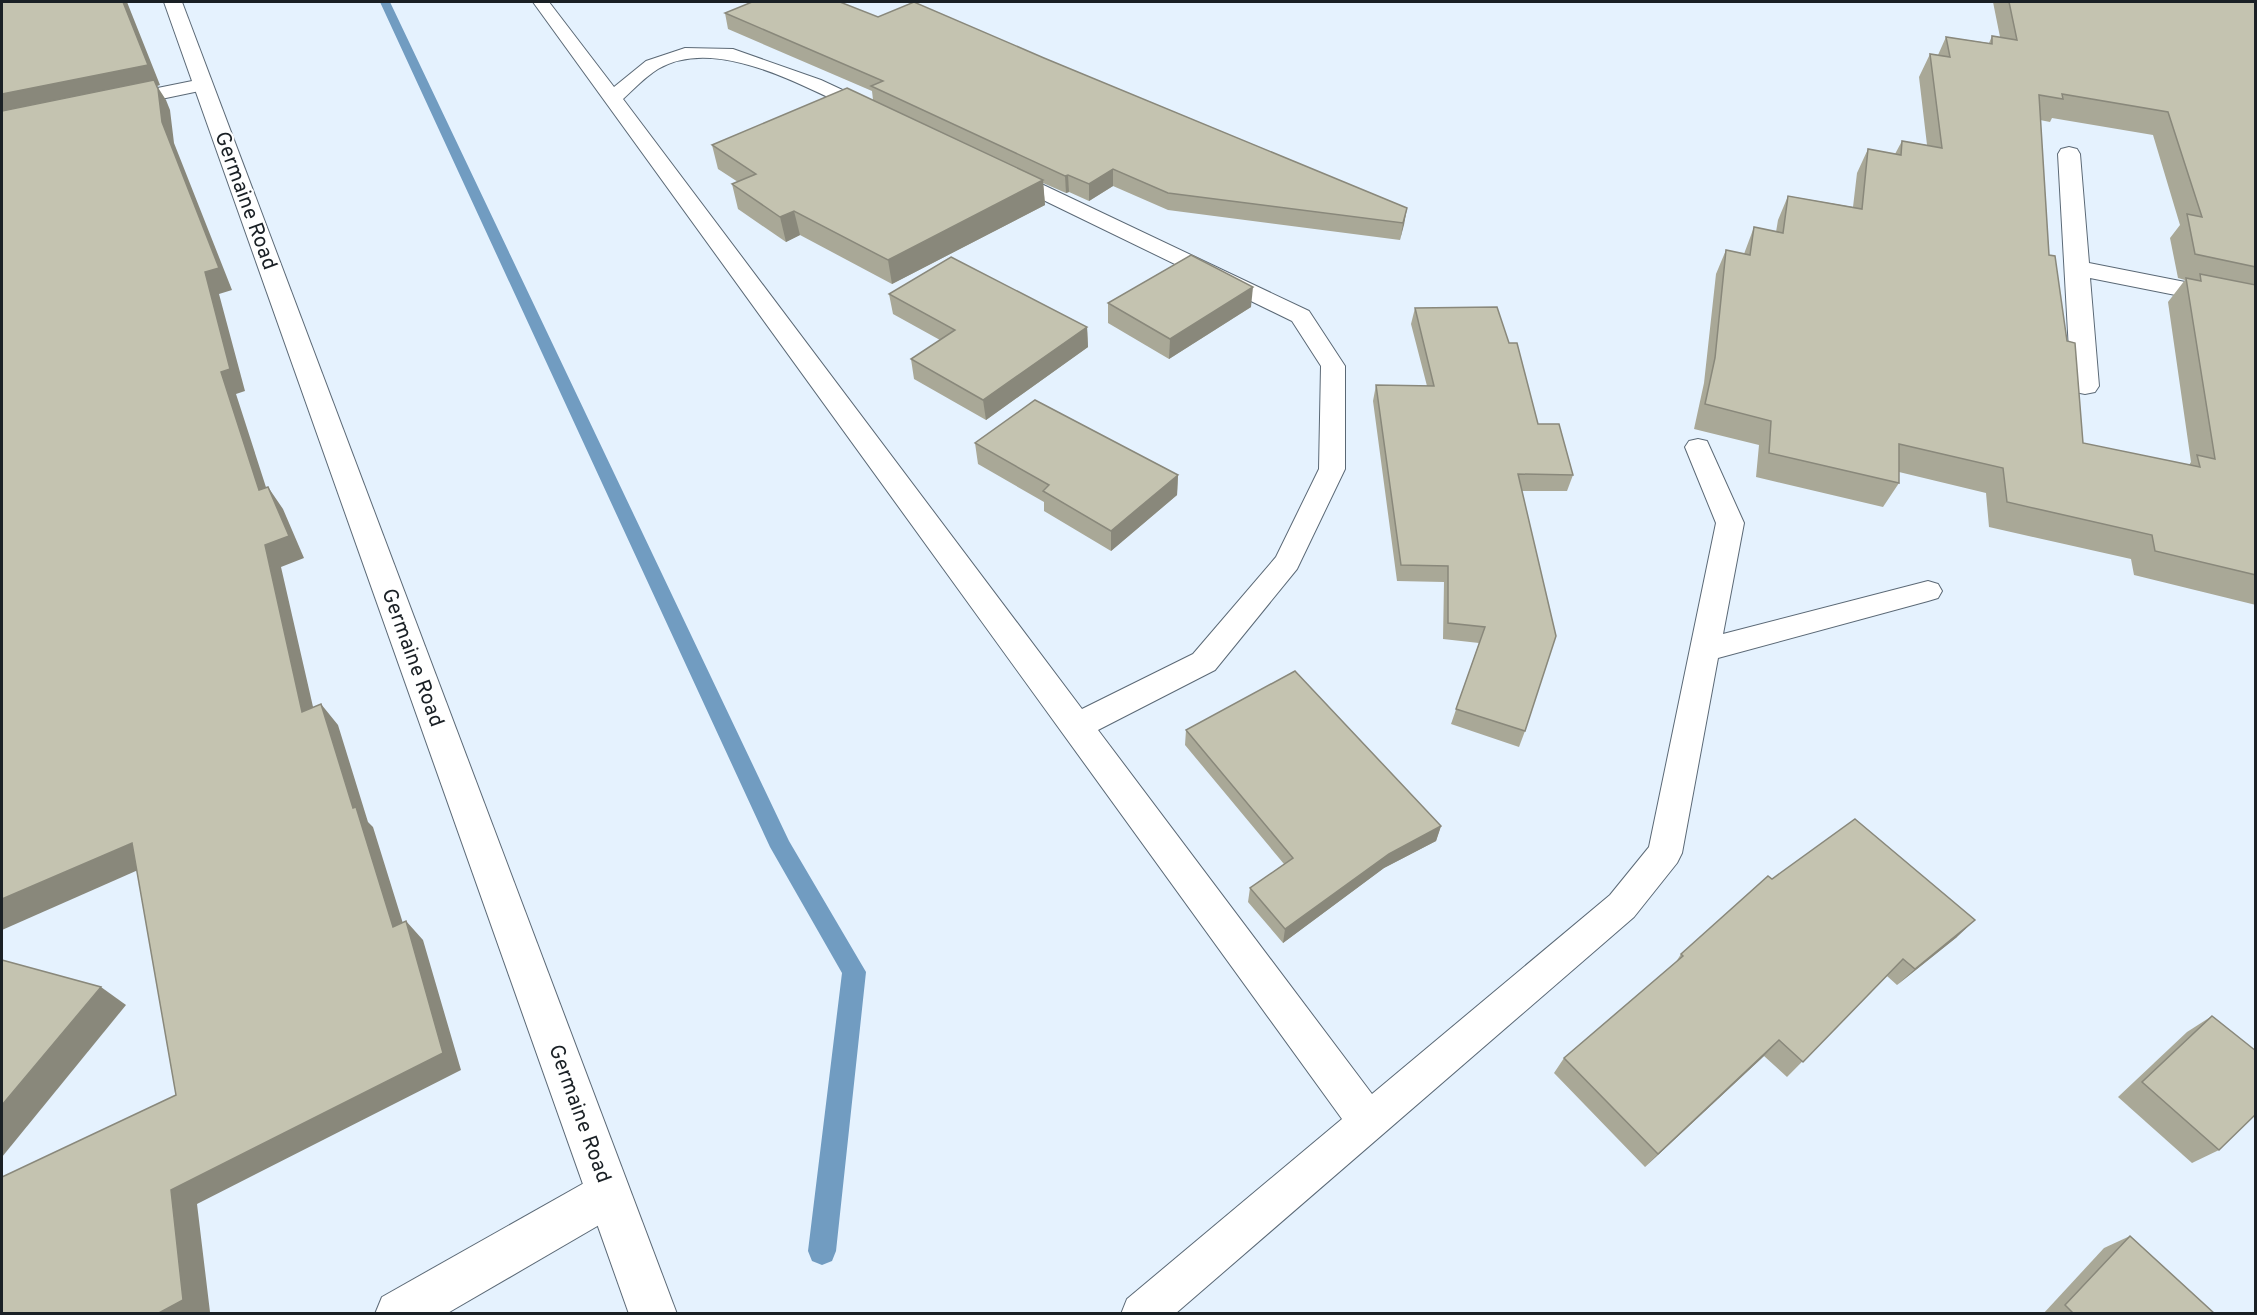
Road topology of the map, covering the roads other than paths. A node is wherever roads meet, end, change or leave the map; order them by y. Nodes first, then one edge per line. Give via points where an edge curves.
1 (173, 2) edge
2 (541, 2) edge
3 (202, 85) junction
4 (612, 98) junction
5 (102, 106) edge
6 (890, 120) edge
7 (2069, 154) dead end
8 (987, 166) edge
9 (2079, 268) junction
10 (2256, 304) edge
11 (2085, 386) dead end
12 (1698, 447) dead end
13 (1928, 591) dead end
14 (1707, 650) junction
15 (1076, 726) junction
16 (1368, 1121) junction
17 (609, 1194) junction
18 (399, 1314) edge
19 (653, 1314) edge
20 (1142, 1314) edge

1 - 3 street, Germaine Road
2 - 4 lane
3 - 5 street
3 - 17 street, Germaine Road
4 - 6 lane via 652,65 691,52 733,54 814,84
4 - 15 lane
7 - 9 street
8 - 15 lane via 1301,316 1333,366 1332,469 1287,562 1204,662
9 - 10 street
9 - 11 street
12 - 14 lane via 1730,523
13 - 14 lane
14 - 16 lane via 1665,854 1622,906
15 - 16 lane
16 - 20 lane
17 - 18 street
17 - 19 street, Germaine Road

